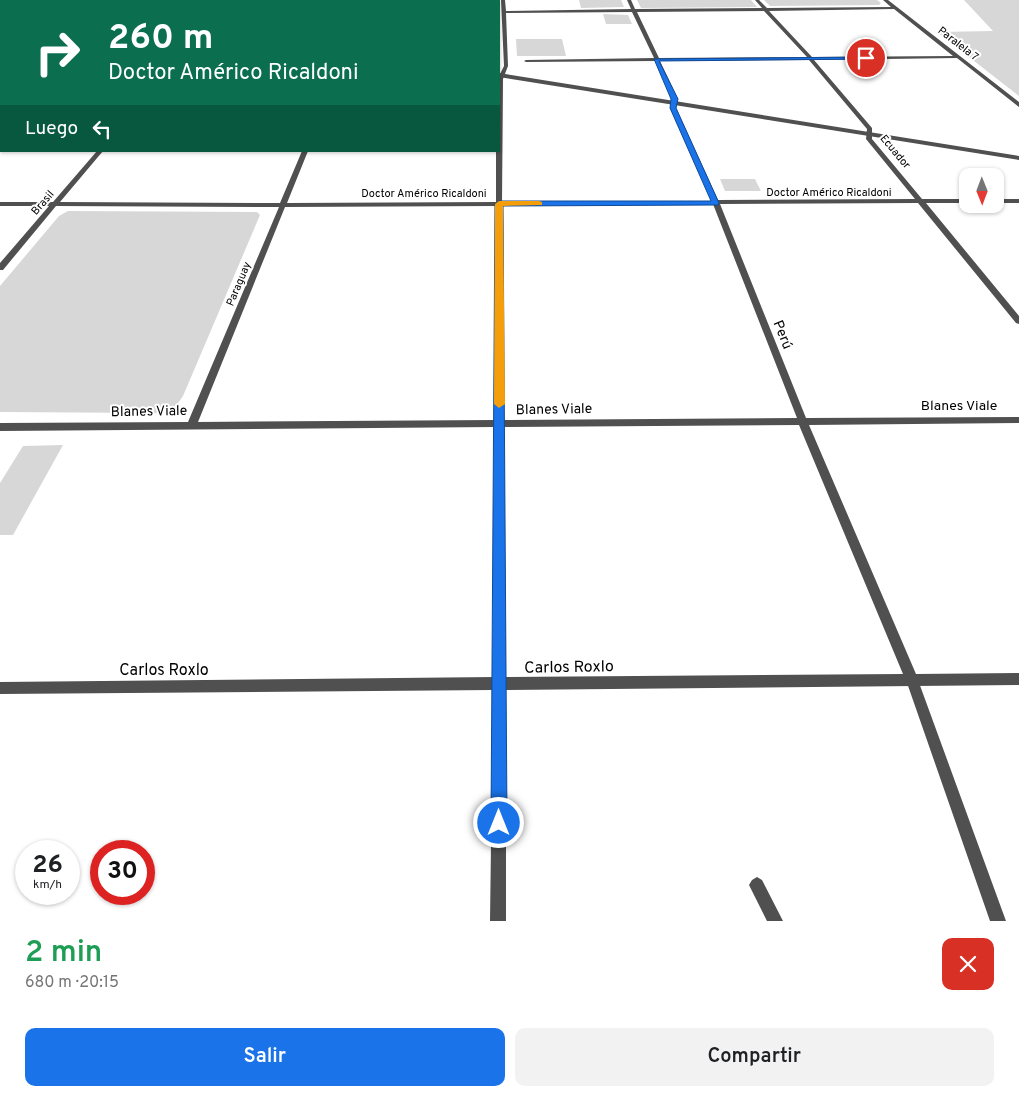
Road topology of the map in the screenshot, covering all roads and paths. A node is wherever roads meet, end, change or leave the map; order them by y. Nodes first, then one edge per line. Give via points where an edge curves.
1 (504, 0) edge
2 (629, 0) edge
3 (756, 0) edge
4 (885, 0) edge
5 (896, 8) junction
6 (765, 10) junction
7 (634, 11) junction
8 (504, 12) junction
9 (958, 57) junction
10 (811, 59) junction
11 (656, 60) junction
12 (526, 61) dead end
13 (500, 75) edge
14 (674, 103) junction
15 (1019, 105) edge
16 (869, 134) junction
17 (99, 152) edge
18 (305, 152) edge
19 (499, 152) edge
20 (1019, 158) edge
21 (1004, 201) edge
22 (1019, 201) edge
23 (922, 202) junction
24 (959, 202) edge
25 (56, 203) junction
26 (716, 203) junction
27 (0, 204) edge
28 (499, 204) junction
29 (284, 205) junction
30 (0, 268) edge
31 (1019, 321) edge
32 (802, 420) junction
33 (1019, 420) edge
34 (499, 424) junction
35 (192, 425) junction
36 (0, 427) edge
37 (1019, 679) edge
38 (912, 680) junction
39 (500, 685) junction
40 (0, 688) edge
41 (757, 886) dead end
42 (498, 921) edge
43 (775, 921) edge
44 (998, 921) edge

1 - 8 street
2 - 7 street, Perú
3 - 6 street, Ecuador
4 - 5 street, Paralela 7
5 - 6 street
5 - 9 street, Paralela 7
6 - 7 street
6 - 10 street, Ecuador
7 - 8 street
7 - 11 street, Perú
8 - 13 street via 506,61 505,72
9 - 10 street
9 - 15 street, Paralela 7
10 - 11 street
10 - 16 street, Ecuador via 870,129
11 - 12 street
11 - 14 street, Perú
13 - 14 street
14 - 16 street
14 - 26 street, Perú via 673,108
16 - 20 street
16 - 23 street, Ecuador via 869,139
17 - 25 street, Brasil
18 - 29 street, Paraguay
19 - 28 street
21 - 22 street
23 - 24 street, Doctor Américo Ricaldoni
23 - 26 street, Doctor Américo Ricaldoni
23 - 31 street, Ecuador
25 - 27 street, Doctor Américo Ricaldoni
25 - 29 street, Doctor Américo Ricaldoni
25 - 30 street, Brasil
26 - 28 street, Doctor Américo Ricaldoni
26 - 32 street, Perú
28 - 29 street, Doctor Américo Ricaldoni
28 - 34 street
29 - 35 street, Paraguay
32 - 33 street, Blanes Viale
32 - 34 street, Blanes Viale
32 - 38 street, Perú
34 - 35 street, Blanes Viale
34 - 39 street
35 - 36 street, Blanes Viale
37 - 38 street, Carlos Roxlo
38 - 39 street, Carlos Roxlo
38 - 44 street, Perú
39 - 40 street, Carlos Roxlo
39 - 42 street
41 - 43 street

